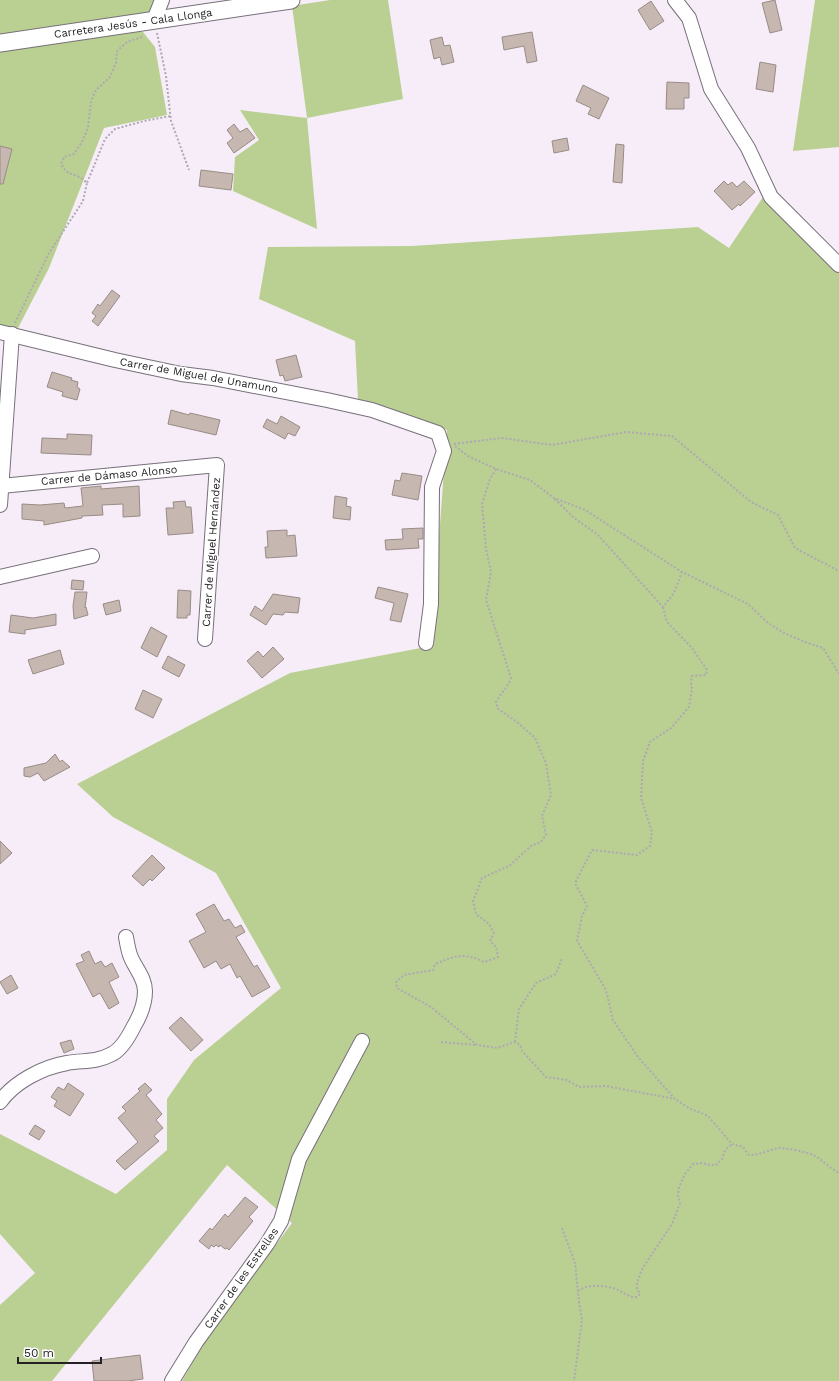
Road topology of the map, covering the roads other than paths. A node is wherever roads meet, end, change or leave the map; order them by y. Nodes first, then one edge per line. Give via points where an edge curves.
1 (162, 0) edge
2 (291, 0) edge
3 (675, 0) edge
4 (154, 20) junction
5 (0, 42) edge
6 (839, 265) edge
7 (6, 333) edge
8 (217, 465) joint
9 (1, 486) junction
10 (0, 505) edge
11 (92, 556) dead end
12 (0, 577) edge
13 (205, 639) dead end
14 (426, 643) dead end
15 (126, 937) dead end
16 (362, 1041) dead end
17 (0, 1102) edge
18 (172, 1381) edge

1 - 4 street
2 - 4 main road, Carretera Jesús - Cala Llonga
3 - 6 street via 688,18 711,89 748,148 771,197
4 - 5 main road, Carretera Jesús - Cala Llonga
7 - 9 street
7 - 14 street, Carrer de Miguel de Unamuno via 181,374 372,410 438,433 444,451 432,487 431,604
8 - 9 street, Carrer de Dámaso Alonso
8 - 13 street, Carrer de Miguel Hernández
9 - 10 street
11 - 12 street
15 - 17 street via 130,956 142,977 145,991 136,1023 128,1039 113,1054 93,1061 67,1063 34,1073 5,1095
16 - 18 street, Carrer de les Estrelles via 299,1159 281,1221 196,1342

